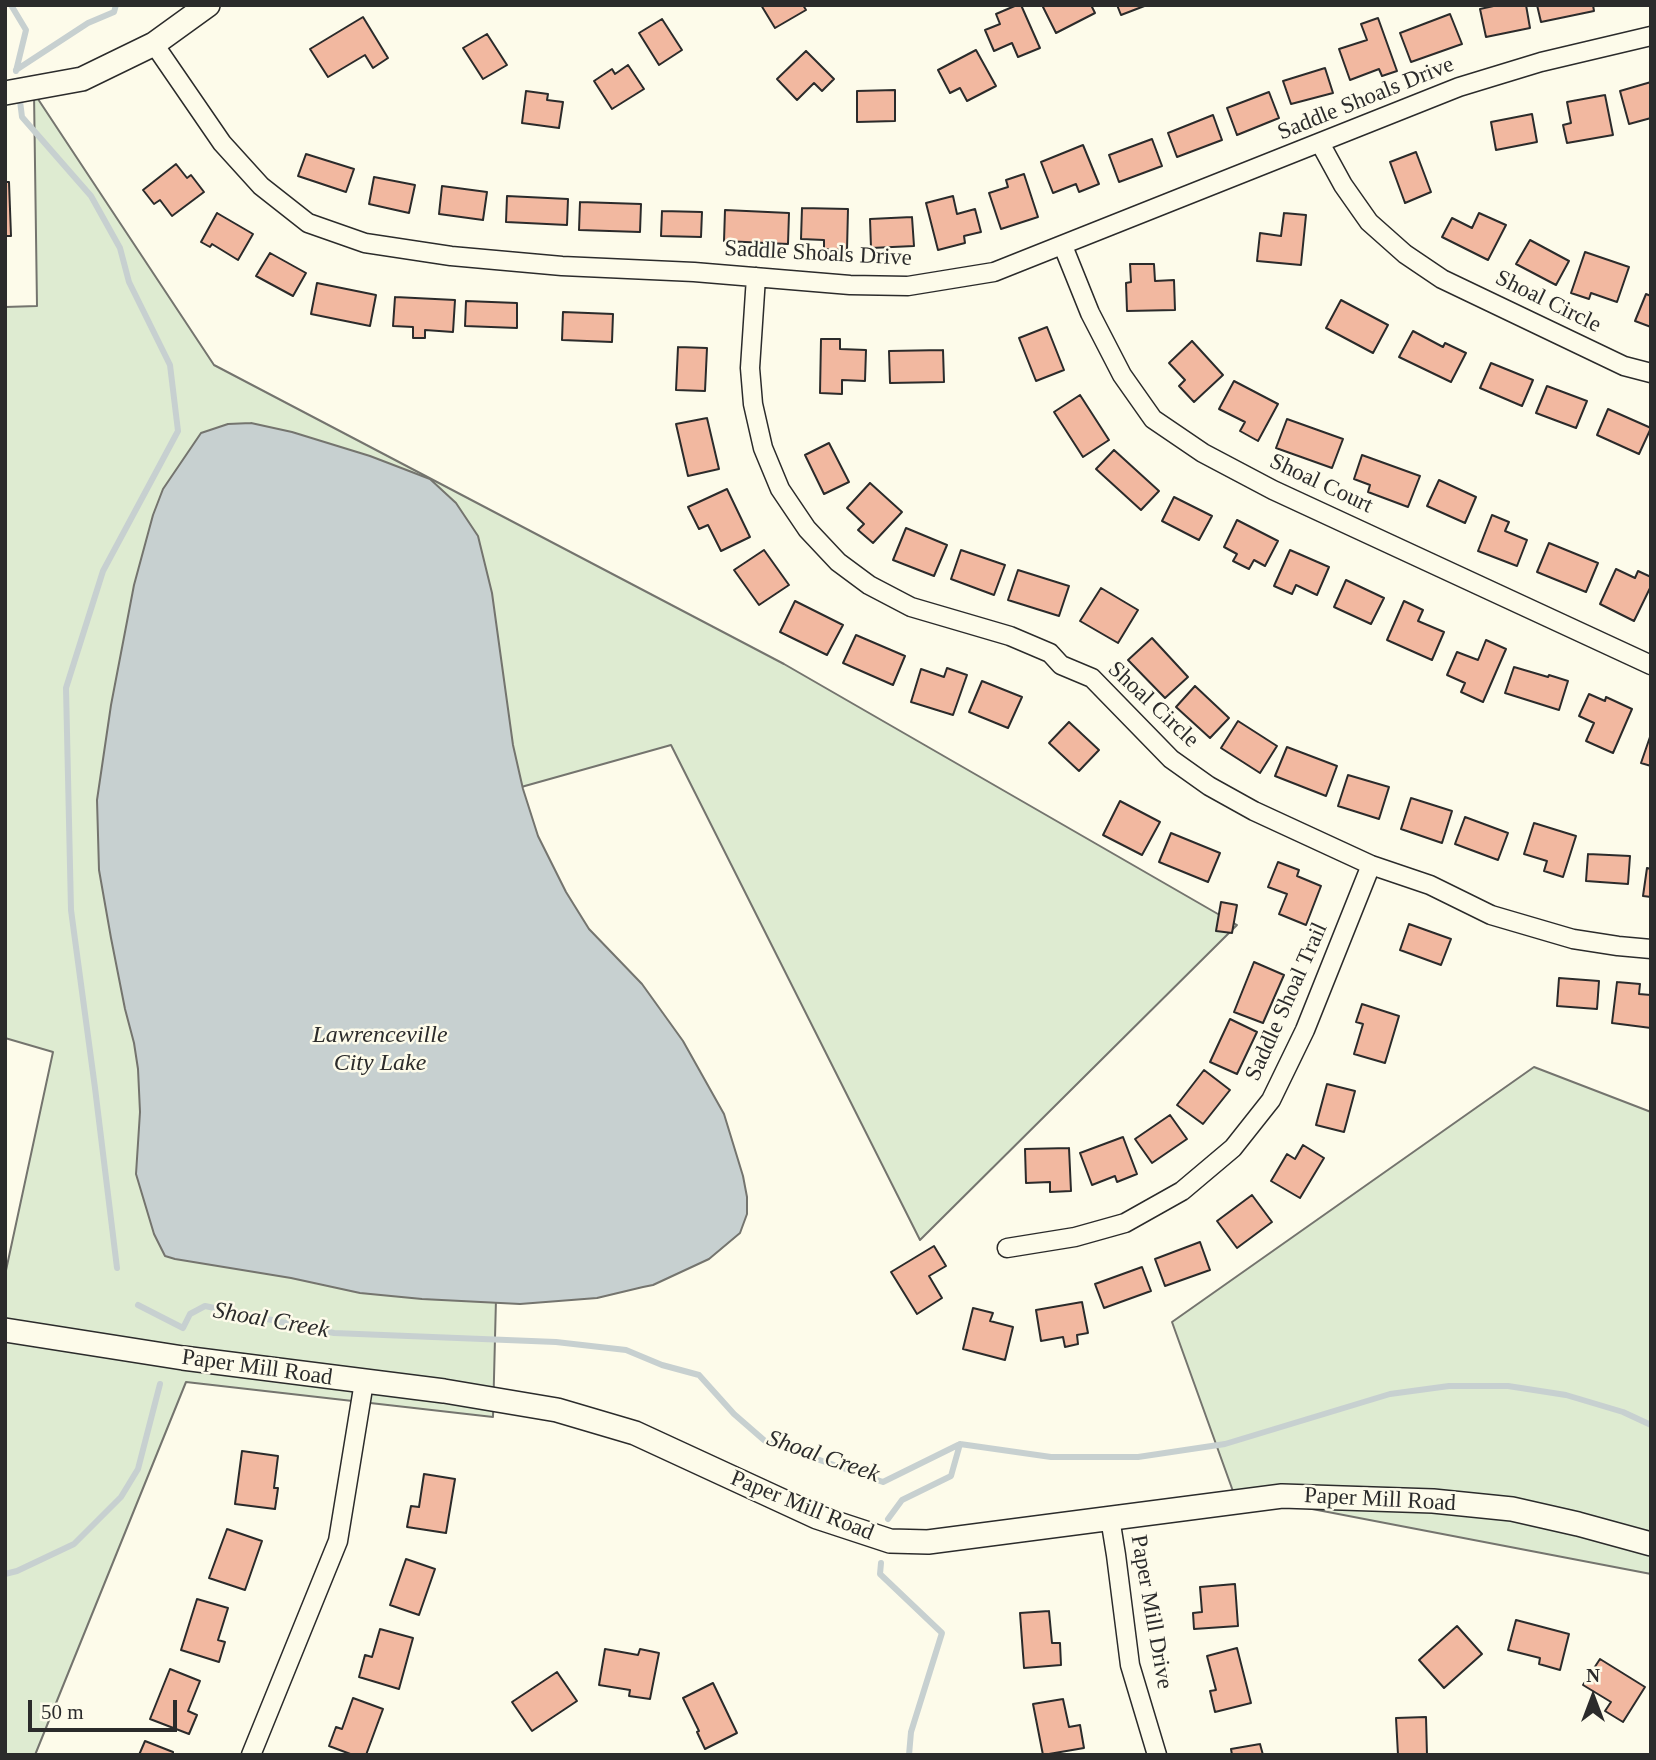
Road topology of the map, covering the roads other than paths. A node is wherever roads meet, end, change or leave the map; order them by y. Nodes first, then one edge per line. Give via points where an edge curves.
1 (208, 5) edge
2 (1651, 36) edge
3 (154, 44) junction
4 (5, 93) edge
5 (1320, 143) junction
6 (1063, 246) junction
7 (756, 277) junction
8 (1651, 373) edge
9 (1651, 665) edge
10 (1371, 866) junction
11 (1651, 949) edge
12 (1007, 1248) dead end
13 (5, 1330) edge
14 (364, 1382) junction
15 (1110, 1518) junction
16 (1651, 1544) edge
17 (251, 1755) edge
18 (1157, 1755) edge

1 - 3 street
2 - 5 street, Saddle Shoals Drive via 1464,85
3 - 4 street via 82,79
3 - 7 street, Saddle Shoals Drive via 222,143 261,186 308,223 365,243 451,256
5 - 6 street, Saddle Shoals Drive
5 - 8 street, Shoal Circle via 1369,222 1405,254 1442,279 1624,366
6 - 7 street, Saddle Shoals Drive via 994,272 908,286
6 - 9 street, Shoal Court via 1122,375 1153,419 1203,453 1273,489
7 - 10 street, Shoal Circle via 750,368 764,448 780,489 807,529 838,562 911,607 1010,636 1050,653 1061,665 1092,678 1171,759 1209,786
10 - 11 street, Shoal Circle via 1430,885 1491,915 1573,939
10 - 12 street, Saddle Shoal Trail via 1295,1051 1270,1100 1233,1147 1182,1191 1125,1223
13 - 14 street, Paper Mill Road
14 - 15 street, Paper Mill Road via 557,1410 622,1429 817,1517 890,1541 929,1542
14 - 17 street via 338,1541
15 - 16 street, Paper Mill Road via 1282,1496 1433,1501 1512,1509
15 - 18 street, Paper Mill Drive via 1130,1665

